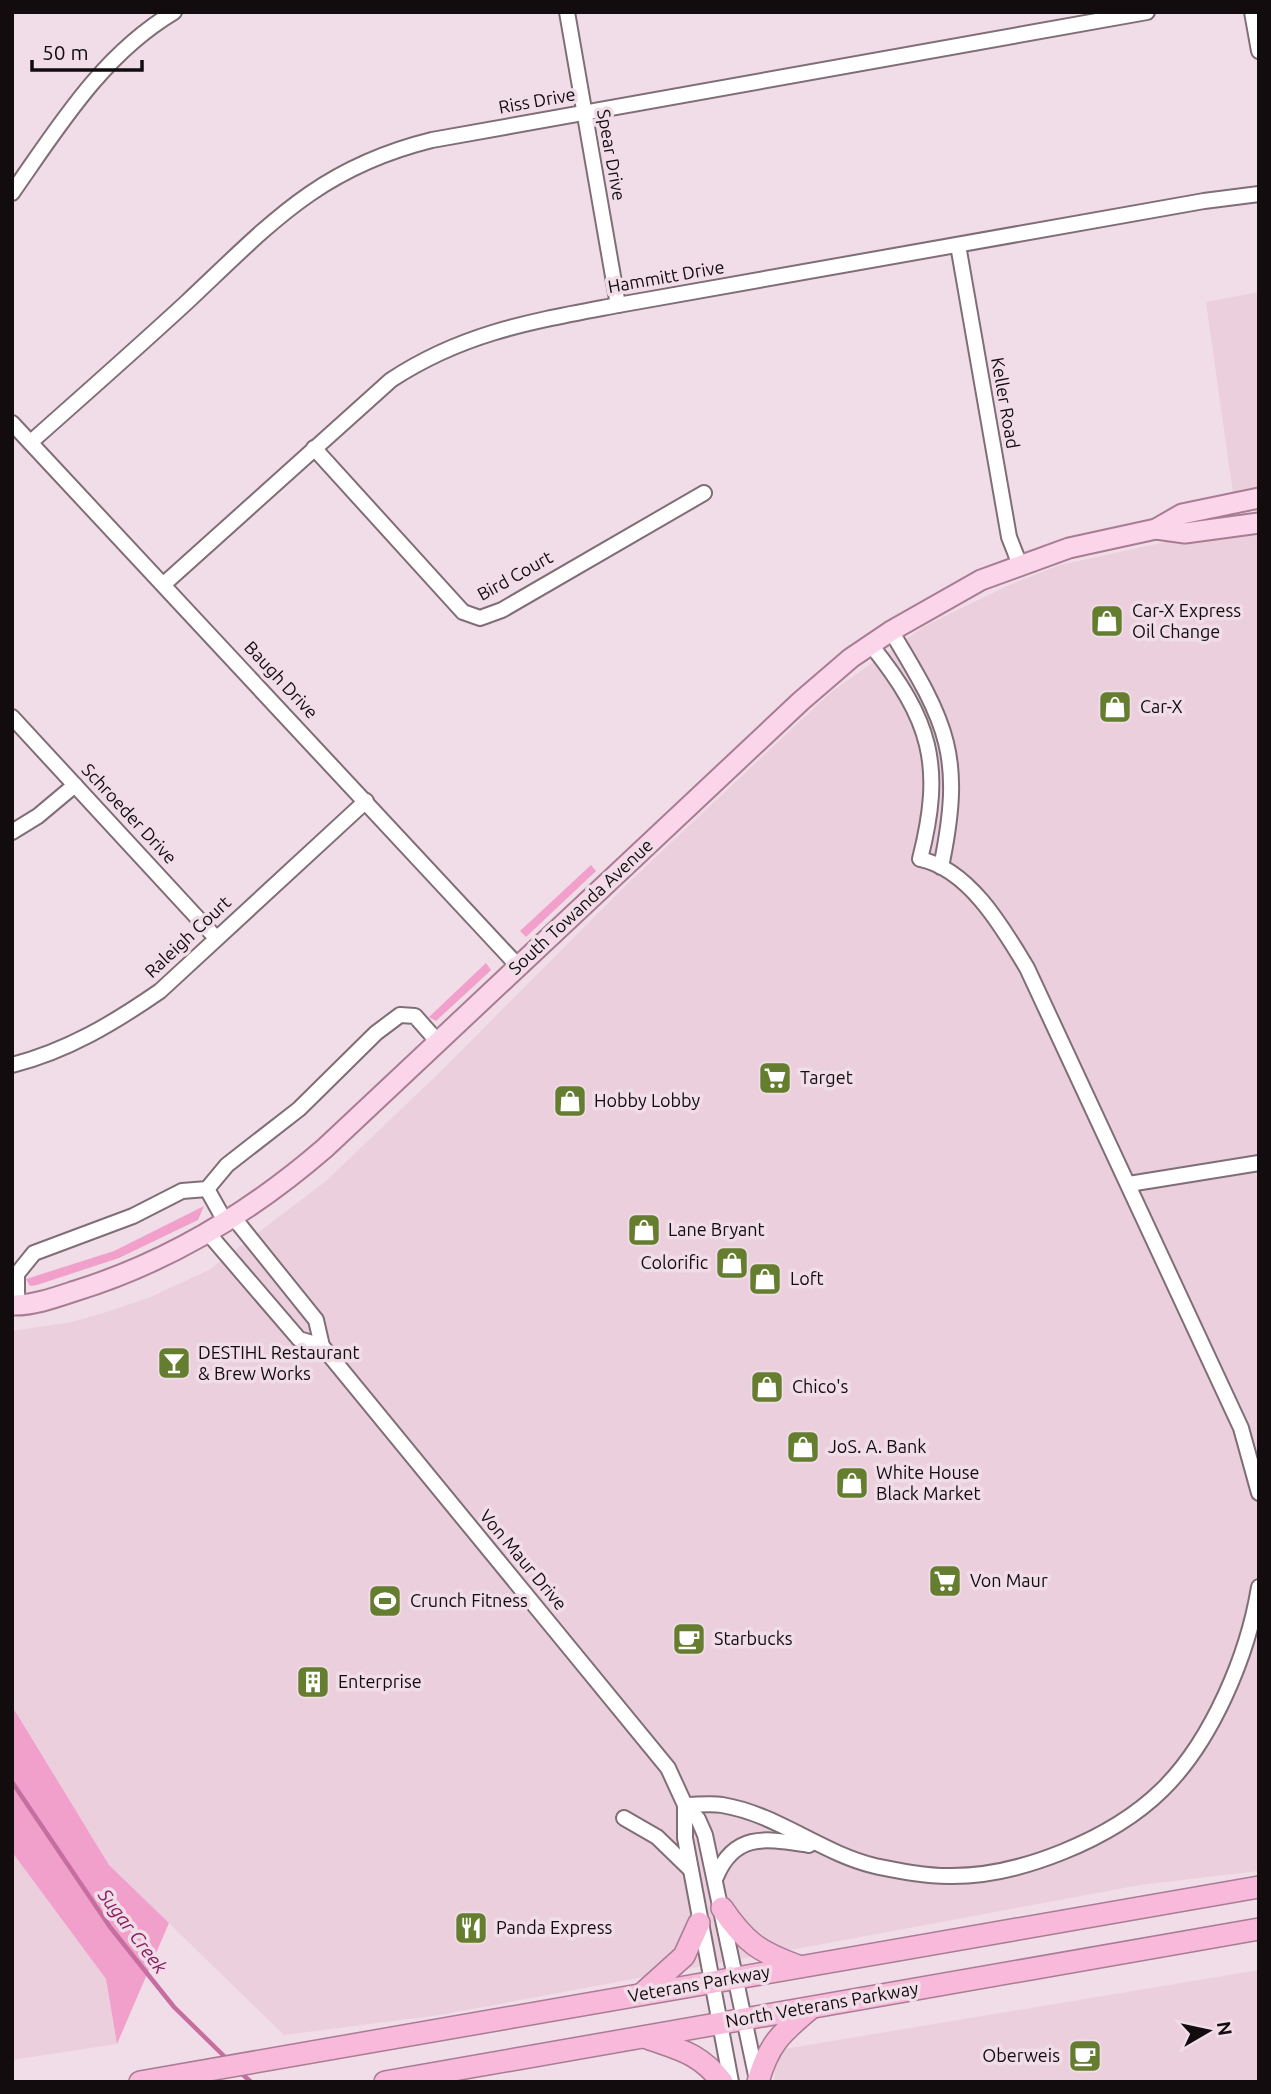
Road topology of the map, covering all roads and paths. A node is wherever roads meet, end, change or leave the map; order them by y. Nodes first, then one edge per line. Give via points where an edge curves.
1 (174, 12) edge
2 (567, 12) edge
3 (1147, 12) edge
4 (1252, 12) edge
5 (1259, 51) edge
6 (584, 112) junction
7 (12, 193) edge
8 (1259, 194) edge
9 (958, 245) junction
10 (618, 305) junction
11 (12, 423) edge
12 (32, 442) junction
13 (314, 448) junction
14 (704, 493) dead end
15 (1259, 498) edge
16 (1259, 523) edge
17 (1156, 529) junction
18 (1020, 565) junction
19 (164, 584) junction
20 (891, 631) junction
21 (871, 645) junction
22 (12, 717) edge
23 (75, 785) junction
24 (366, 801) junction
25 (12, 832) edge
26 (942, 867) junction
27 (216, 938) junction
28 (518, 966) junction
29 (438, 1042) junction
30 (12, 1065) edge
31 (1259, 1163) edge
32 (1129, 1184) junction
33 (207, 1189) junction
34 (230, 1220) junction
35 (208, 1233) junction
36 (14, 1306) edge
37 (322, 1346) junction
38 (1254, 1454) edge
39 (1258, 1484) edge
40 (1259, 1587) edge
41 (1254, 1637) edge
42 (685, 1805) junction
43 (624, 1818) dead end
44 (820, 1846) junction
45 (690, 1869) junction
46 (716, 1877) junction
47 (1259, 1887) edge
48 (722, 1908) junction
49 (699, 1923) junction
50 (1259, 1929) edge
51 (800, 1967) junction
52 (734, 1978) junction
53 (710, 1983) junction
54 (642, 1994) junction
55 (813, 2006) junction
56 (743, 2019) junction
57 (718, 2023) junction
58 (644, 2036) junction
59 (145, 2081) edge
60 (385, 2082) edge
61 (722, 2082) edge
62 (731, 2082) edge
63 (758, 2082) edge

1 - 7 street via 120,53 92,82
2 - 6 street, Spear Drive
3 - 6 street, Riss Drive
4 - 5 street
6 - 10 street, Spear Drive
6 - 12 street, Riss Drive via 411,145 350,168 312,190
8 - 9 street, Hammitt Drive
9 - 10 street, Hammitt Drive
9 - 18 street, Keller Road via 1009,537
10 - 13 street, Hammitt Drive via 499,329 432,355 391,380
11 - 12 street, Baugh Drive
12 - 19 street, Baugh Drive
13 - 14 street, Bird Court via 463,612 480,618 502,610
13 - 19 street, Hammitt Drive
15 - 17 main road, South Towanda Avenue via 1182,514
16 - 17 main road, South Towanda Avenue via 1185,533
17 - 18 main road, South Towanda Avenue via 1069,548
18 - 20 main road, South Towanda Avenue via 942,600
19 - 24 street, Baugh Drive
20 - 21 main road, South Towanda Avenue
20 - 26 street via 932,700 944,731 951,764 951,818
21 - 26 street via 912,702 929,750 933,791 920,859
21 - 28 main road, South Towanda Avenue via 801,701
22 - 23 street, Schroeder Drive
23 - 25 street
23 - 27 street, Schroeder Drive
24 - 27 street, Raleigh Court
24 - 28 street, Baugh Drive
26 - 32 street via 985,907 1027,968
27 - 30 street, Raleigh Court via 123,1016 73,1044
28 - 29 main road, South Towanda Avenue
29 - 33 street via 415,1016 400,1015 299,1109 227,1165
29 - 34 main road, South Towanda Avenue via 300,1170
31 - 32 street
32 - 38 street
33 - 34 street, Von Maur Drive
33 - 36 street via 181,1191 130,1217 34,1253 17,1274
34 - 35 main road, South Towanda Avenue
34 - 37 street, Von Maur Drive via 316,1320
35 - 36 main road, South Towanda Avenue via 131,1271
35 - 37 street, Von Maur Drive via 299,1339
37 - 42 street, Von Maur Drive via 635,1724 668,1768
38 - 39 street
40 - 41 street
41 - 44 street via 1180,1770 1142,1808 1086,1840 1027,1863 951,1876 875,1866
42 - 44 street via 722,1805 774,1822
42 - 45 street, Von Maur Drive
42 - 46 street, Von Maur Drive via 705,1835
43 - 45 street via 657,1837
44 - 46 street via 771,1839 750,1842 727,1856
45 - 49 street, Von Maur Drive
46 - 48 street, Von Maur Drive
47 - 51 highway, Veterans Parkway
48 - 51 highway via 755,1947
48 - 52 street, Von Maur Drive
49 - 53 street, Von Maur Drive
49 - 54 highway via 684,1956
50 - 55 highway, North Veterans Parkway
51 - 52 highway, Veterans Parkway
52 - 53 highway, Veterans Parkway
52 - 56 street, Von Maur Drive
53 - 54 highway, Veterans Parkway
53 - 57 street, Von Maur Drive
54 - 59 highway, Veterans Parkway
55 - 56 highway, North Veterans Parkway
55 - 63 highway via 772,2045
56 - 57 highway, North Veterans Parkway
56 - 63 street, Von Maur Drive
57 - 58 highway, North Veterans Parkway
57 - 62 street, Von Maur Drive
58 - 60 highway, North Veterans Parkway
58 - 61 highway via 694,2054

